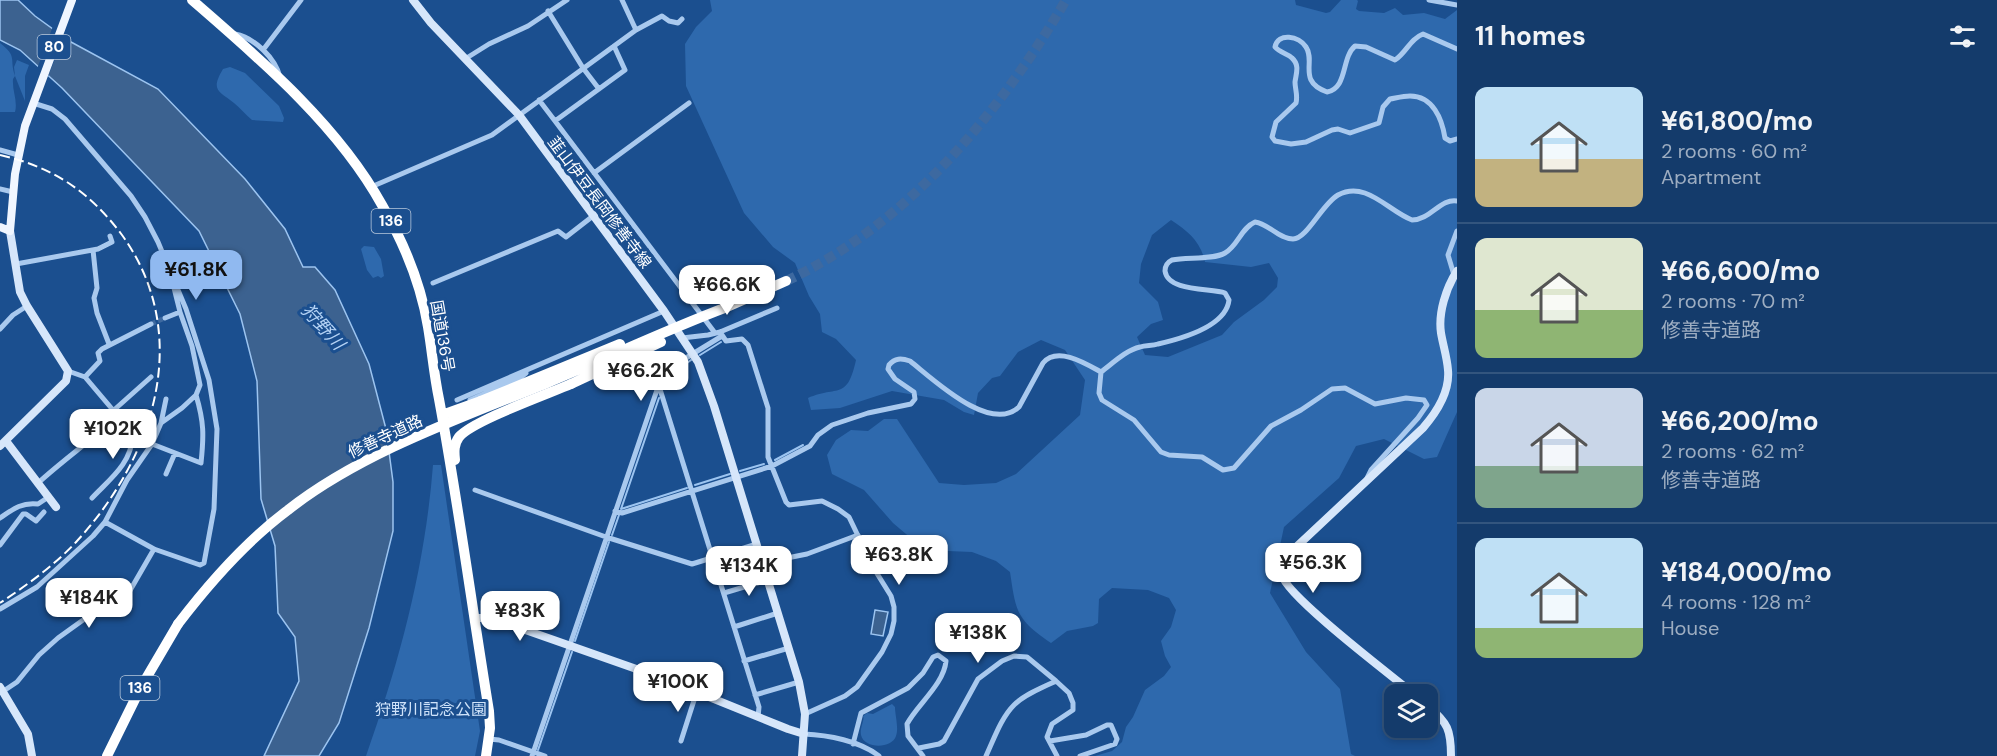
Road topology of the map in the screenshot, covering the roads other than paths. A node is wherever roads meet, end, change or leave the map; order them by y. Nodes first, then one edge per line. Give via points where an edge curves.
1 (72, 0) edge
2 (192, 0) edge
3 (301, 0) edge
4 (413, 0) edge
5 (567, 0) edge
6 (622, 0) edge
7 (1432, 0) edge
8 (1457, 5) edge
9 (548, 11) junction
10 (682, 19) dead end
11 (636, 30) junction
12 (231, 33) junction
13 (614, 46) junction
14 (1457, 49) edge
15 (263, 50) junction
16 (465, 59) junction
17 (583, 68) junction
18 (282, 82) junction
19 (598, 89) junction
20 (35, 98) junction
21 (540, 100) junction
22 (689, 103) dead end
23 (519, 115) junction
24 (555, 121) junction
25 (1457, 139) edge
26 (0, 150) edge
27 (18, 155) junction
28 (594, 173) junction
29 (371, 187) junction
30 (0, 189) edge
31 (13, 192) junction
32 (1457, 201) edge
33 (593, 216) junction
34 (0, 227) edge
35 (10, 231) junction
36 (1457, 231) edge
37 (110, 236) dead end
38 (93, 250) junction
39 (15, 264) junction
40 (1456, 273) edge
41 (172, 275) junction
42 (786, 281) tunnel mouth
43 (433, 283) dead end
44 (27, 306) junction
45 (727, 307) junction
46 (777, 308) dead end
47 (664, 311) junction
48 (180, 312) junction
49 (165, 318) tunnel mouth
50 (696, 318) junction
51 (151, 324) tunnel mouth
52 (0, 329) edge
53 (719, 334) junction
54 (682, 338) junction
55 (109, 345) junction
56 (693, 354) junction
57 (529, 369) junction
58 (68, 371) junction
59 (1101, 372) junction
60 (85, 377) junction
61 (152, 377) dead end
62 (659, 384) junction
63 (196, 395) junction
64 (166, 399) dead end
65 (462, 403) junction
66 (114, 410) junction
67 (442, 415) junction
68 (118, 416) junction
69 (161, 423) junction
70 (471, 428) junction
71 (444, 429) junction
72 (3, 443) edge
73 (152, 444) junction
74 (175, 453) junction
75 (772, 466) junction
76 (166, 474) dead end
77 (736, 476) junction
78 (1365, 482) junction
79 (37, 484) junction
80 (475, 490) dead end
81 (692, 490) junction
82 (47, 498) junction
83 (92, 498) dead end
84 (56, 507) dead end
85 (458, 510) junction
86 (615, 511) junction
87 (44, 512) dead end
88 (0, 518) edge
89 (105, 522) junction
90 (858, 535) junction
91 (606, 537) junction
92 (757, 544) junction
93 (0, 545) edge
94 (154, 549) junction
95 (713, 557) junction
96 (762, 563) junction
97 (768, 580) junction
98 (724, 593) junction
99 (0, 609) edge
100 (778, 613) junction
101 (474, 618) junction
102 (734, 627) junction
103 (569, 646) junction
104 (789, 648) junction
105 (744, 661) junction
106 (1056, 681) junction
107 (799, 682) junction
108 (1402, 684) edge
109 (1, 689) edge
110 (697, 691) junction
111 (755, 695) junction
112 (805, 714) junction
113 (1438, 716) edge
114 (758, 717) junction
115 (804, 734) junction
116 (489, 739) junction
117 (681, 741) dead end
118 (1050, 741) junction
119 (853, 744) junction
120 (919, 748) junction
121 (532, 754) edge
122 (32, 756) edge
123 (107, 756) edge
124 (486, 756) edge
125 (545, 756) edge
126 (802, 756) edge
127 (879, 756) edge
128 (923, 756) edge
129 (986, 756) edge
130 (1057, 756) edge
131 (1080, 756) edge
132 (1451, 756) edge

1 - 20 main road, 80
2 - 12 highway, 国道136号 / 136
3 - 15 street
4 - 16 main road, 韮山伊豆長岡修善寺線
5 - 9 street
6 - 11 street
7 - 8 street
9 - 16 street
9 - 17 street
10 - 11 street via 674,24 662,15
11 - 13 street
12 - 15 street via 242,35
12 - 18 highway, 国道136号 / 136
13 - 17 street
13 - 19 street via 625,70
14 - 25 street via 1423,34 1395,60 1366,46 1355,46 1348,55 1339,86 1327,92 1309,78 1304,44 1279,38 1276,49 1293,58 1297,65 1297,98 1276,122 1272,137 1291,144 1314,140 1332,130 1350,133 1365,129 1379,123 1390,99 1410,96 1429,104 1441,118 1445,138
15 - 18 street via 276,64
16 - 23 main road, 韮山伊豆長岡修善寺線
17 - 19 street
17 - 21 street
18 - 29 highway, 国道136号 / 136 via 332,134
19 - 24 street
20 - 27 main road, 80
20 - 41 street via 65,119 131,196 150,226
21 - 23 street
21 - 24 street
22 - 28 street
23 - 29 street via 492,135
23 - 33 main road, 韮山伊豆長岡修善寺線
24 - 28 street
26 - 27 street
27 - 31 main road, 80
28 - 53 street
29 - 67 highway, 国道136号 / 136 via 417,280
30 - 31 street
31 - 35 main road, 80
32 - 59 street via 1449,201 1427,216 1412,220 1365,192 1351,191 1331,200 1298,238 1286,238 1255,222 1224,253 1172,260 1165,268 1168,276 1191,288 1225,293 1229,300 1225,312 1196,332 1138,347
33 - 43 street via 566,237 558,231
33 - 47 main road, 韮山伊豆長岡修善寺線
34 - 35 main road
35 - 39 main road
36 - 40 street via 1448,255
37 - 38 street via 112,242
38 - 39 street
38 - 55 street via 97,288 94,297
39 - 44 main road
40 - 78 main road via 1440,321 1448,371 1442,400 1423,428
41 - 48 street
41 - 94 street via 209,380 217,429 217,477 204,563 200,565
42 - 45 highway, 修善寺道路 / 136
44 - 52 street
44 - 58 main road
45 - 50 highway, 修善寺道路 / 136, bridge
45 - 70 highway, bridge via 694,326
46 - 53 street
47 - 54 main road, 韮山伊豆長岡修善寺線
47 - 57 street
48 - 49 street
48 - 63 street via 200,385
50 - 65 highway, bridge via 481,401
50 - 123 highway, 修善寺道路 / 136, bridge via 381,454 332,480 288,510 240,551 178,624
51 - 55 street
53 - 54 street
53 - 56 street
53 - 75 street via 729,341 742,339 748,345 768,408 768,452
54 - 56 main road, 韮山伊豆長岡修善寺線
55 - 60 street via 98,353 100,362
56 - 62 street via 668,369
56 - 77 main road, 韮山伊豆長岡修善寺線
57 - 65 street
57 - 65 street via 520,378
58 - 60 street
58 - 72 main road via 66,381
59 - 75 street via 1054,355 1043,363 1019,407 998,415 955,398 910,361 896,360 888,369 914,392 911,404 832,425 810,446
59 - 78 street via 1102,400 1134,420 1161,452 1202,457 1223,470 1234,468 1271,426 1332,389 1345,388 1375,404 1406,398 1424,400 1427,405 1418,418 1371,470
60 - 66 street
61 - 66 street
62 - 81 street
62 - 86 street
63 - 69 street
63 - 74 street via 203,417 201,464
64 - 69 street
65 - 67 highway
66 - 68 street
67 - 71 highway, 国道136号 / 136
68 - 79 street
68 - 83 street via 134,435 126,463
69 - 73 street
70 - 71 highway
70 - 85 highway via 460,436 454,449 461,492
71 - 85 highway, 国道136号 / 136
72 - 79 main road
73 - 74 street
73 - 89 street
74 - 76 street
75 - 77 street
75 - 90 street via 789,505 818,501 830,505 849,517
77 - 81 street
77 - 92 main road, 韮山伊豆長岡修善寺線
78 - 108 main road via 1293,550 1282,574 1289,588 1310,609
79 - 82 main road
80 - 91 street
81 - 86 street via 622,513
81 - 95 street
82 - 84 main road
82 - 88 street via 38,504 21,505
85 - 101 highway, 国道136号 / 136
86 - 91 street
87 - 93 street via 36,521 23,514
89 - 94 street
89 - 99 street via 37,587
90 - 96 street via 807,554
90 - 112 street via 893,600 891,634 852,692
91 - 95 street via 692,564
91 - 103 street
92 - 95 street
92 - 96 main road, 韮山伊豆長岡修善寺線
94 - 109 street via 128,594 57,638 17,682
95 - 98 street
96 - 97 main road, 韮山伊豆長岡修善寺線
97 - 98 street
97 - 100 main road, 韮山伊豆長岡修善寺線
98 - 102 street
100 - 102 street
100 - 104 main road, 韮山伊豆長岡修善寺線
101 - 103 main road via 491,618
101 - 116 highway, 国道136号 / 136 via 489,711
102 - 105 street
103 - 110 main road
103 - 121 street
104 - 105 street
104 - 107 main road, 韮山伊豆長岡修善寺線
105 - 111 street
106 - 118 street via 1070,693 1074,707 1051,726 1047,737
106 - 120 street via 1027,657 1009,657 978,679 944,741
106 - 129 street via 1014,705
107 - 111 street
107 - 112 main road, 韮山伊豆長岡修善寺線
109 - 122 main road via 28,734
110 - 114 main road
110 - 117 street
111 - 114 street
112 - 115 main road, 韮山伊豆長岡修善寺線
113 - 132 main road via 1447,725
114 - 115 main road
115 - 119 street via 830,736
115 - 126 main road, 韮山伊豆長岡修善寺線
116 - 121 street
116 - 124 highway, 国道136号 / 136
118 - 130 street
118 - 131 street via 1086,735 1111,725 1115,744
119 - 120 street via 861,713 908,688 938,655 946,661 944,669 907,724 908,736
119 - 127 street
120 - 128 street
121 - 125 street

